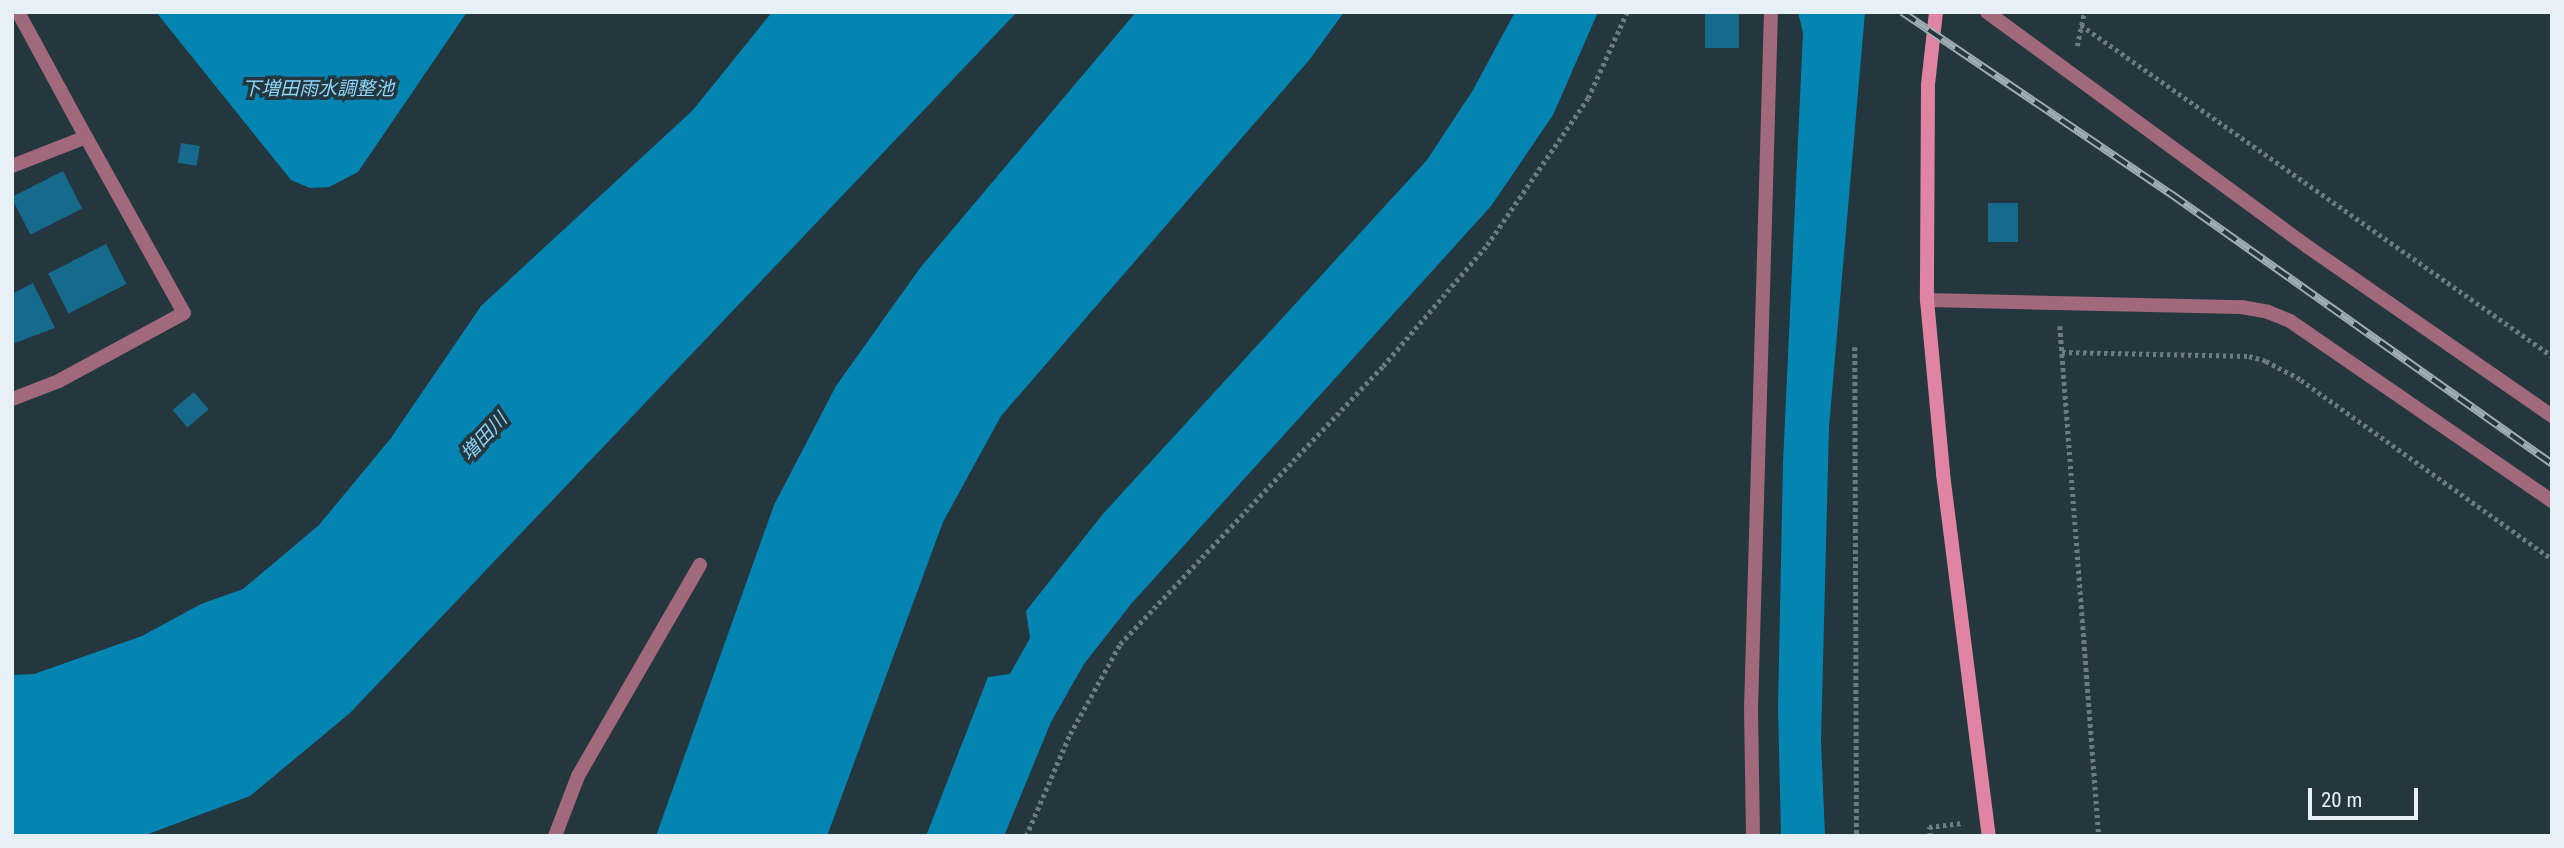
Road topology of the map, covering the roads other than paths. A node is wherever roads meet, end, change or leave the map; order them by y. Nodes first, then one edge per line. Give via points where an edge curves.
1 (18, 12) edge
2 (1771, 12) edge
3 (1936, 12) edge
4 (1987, 12) edge
5 (86, 137) junction
6 (12, 166) edge
7 (1927, 300) junction
8 (12, 399) edge
9 (2552, 416) edge
10 (2552, 501) edge
11 (700, 565) dead end
12 (555, 836) edge
13 (1753, 836) edge
14 (1989, 836) edge

1 - 5 street
2 - 13 street via 1751,709
3 - 7 street via 1928,85
4 - 9 street via 2308,247
5 - 6 street
5 - 8 street via 184,313 60,381
7 - 10 street via 2241,307 2268,312 2290,321
7 - 14 street via 1943,474
11 - 12 street via 578,776

